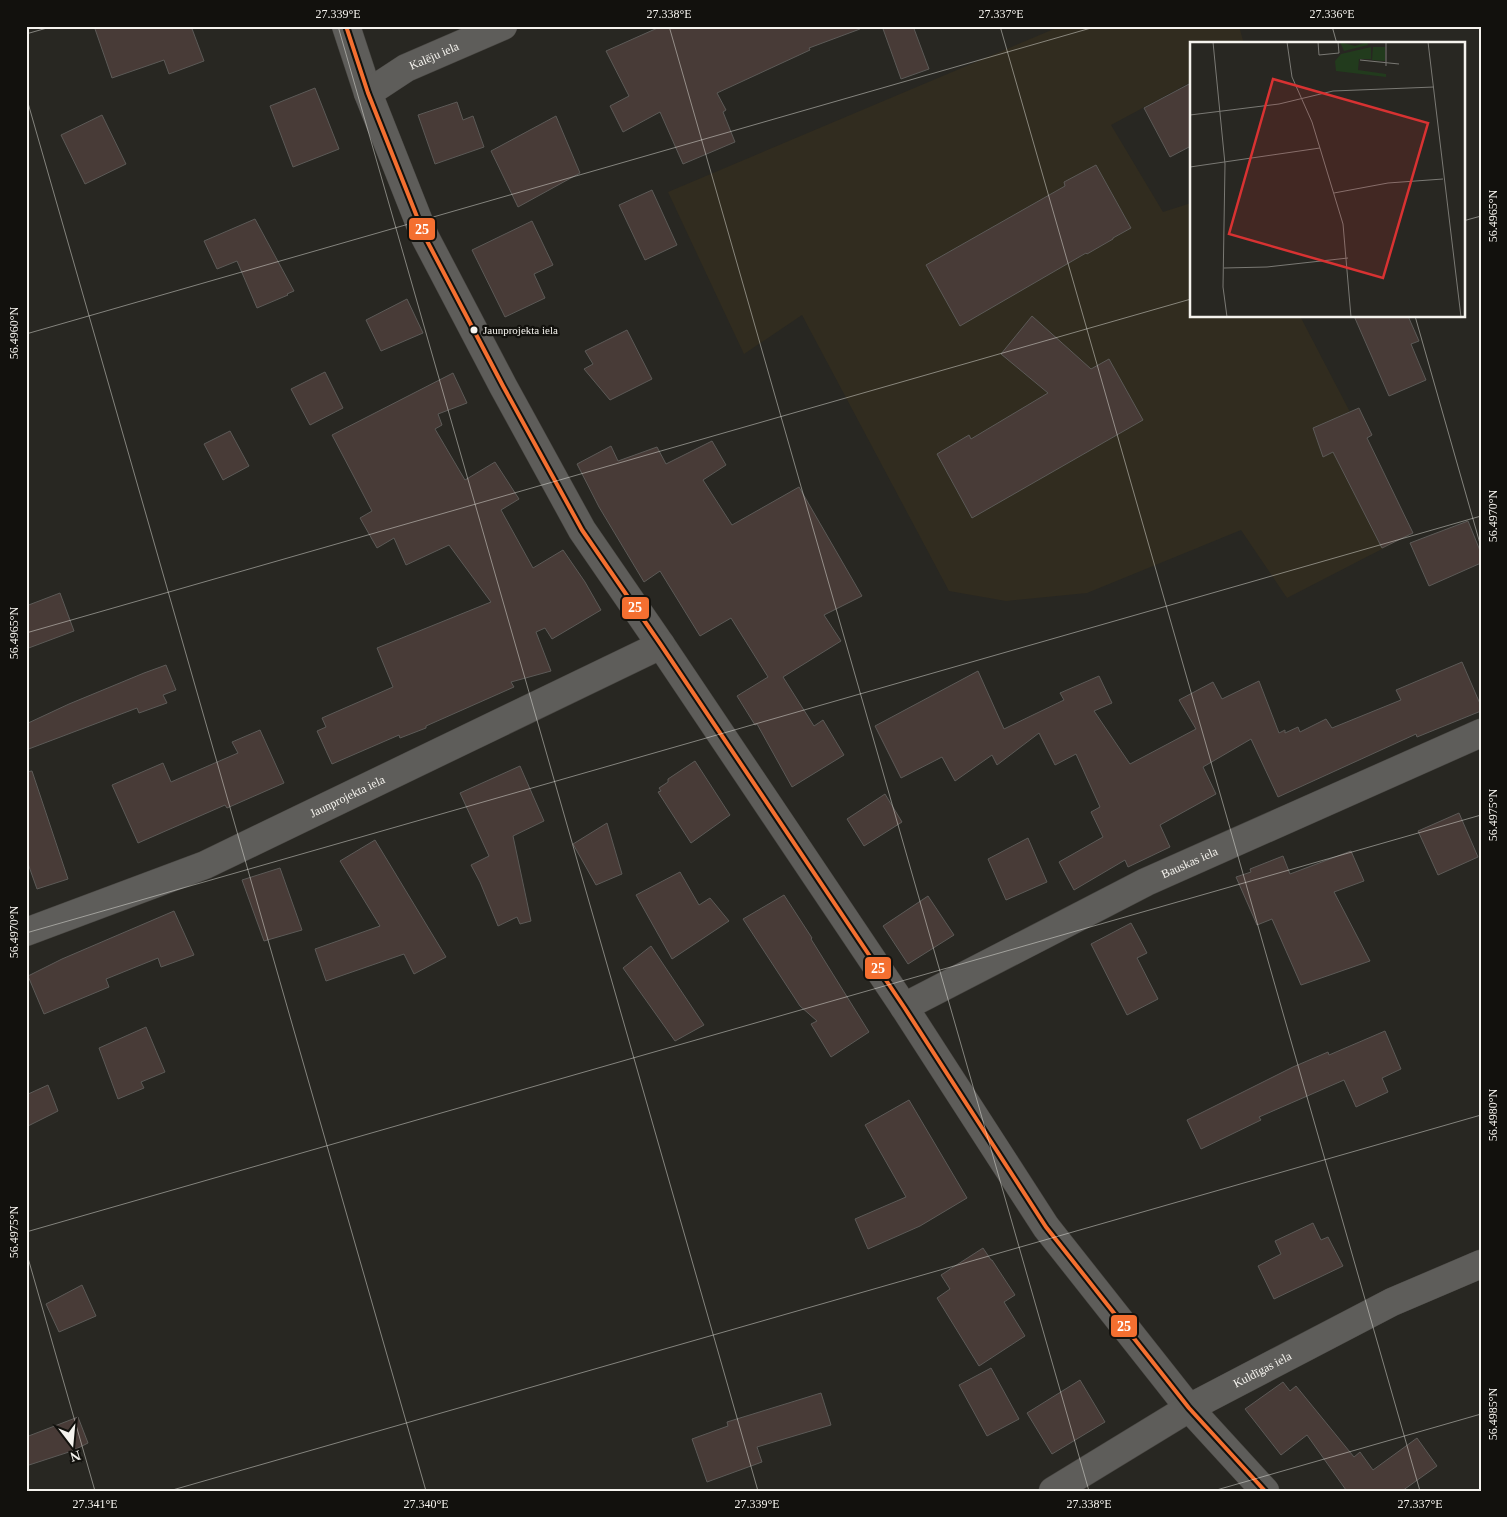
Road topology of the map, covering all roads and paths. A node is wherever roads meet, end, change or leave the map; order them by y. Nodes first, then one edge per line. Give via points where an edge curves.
1 (346, 26) edge
2 (503, 26) edge
3 (368, 93) junction
4 (661, 645) junction
5 (1481, 733) edge
6 (26, 932) edge
7 (904, 1007) junction
8 (1481, 1264) edge
9 (1189, 1408) junction
10 (1053, 1491) edge
11 (1265, 1491) edge

1 - 3 street
2 - 3 street, Kalēju iela via 406,68
3 - 4 street via 425,237 502,386 582,530
4 - 6 street, Jaunprojekta iela via 205,865
4 - 7 street
5 - 7 street, Bauskas iela via 1146,882
7 - 9 street via 1046,1227
8 - 9 street, Kuldīgas iela via 1392,1302
9 - 10 street, Kuldīgas iela
9 - 11 street

